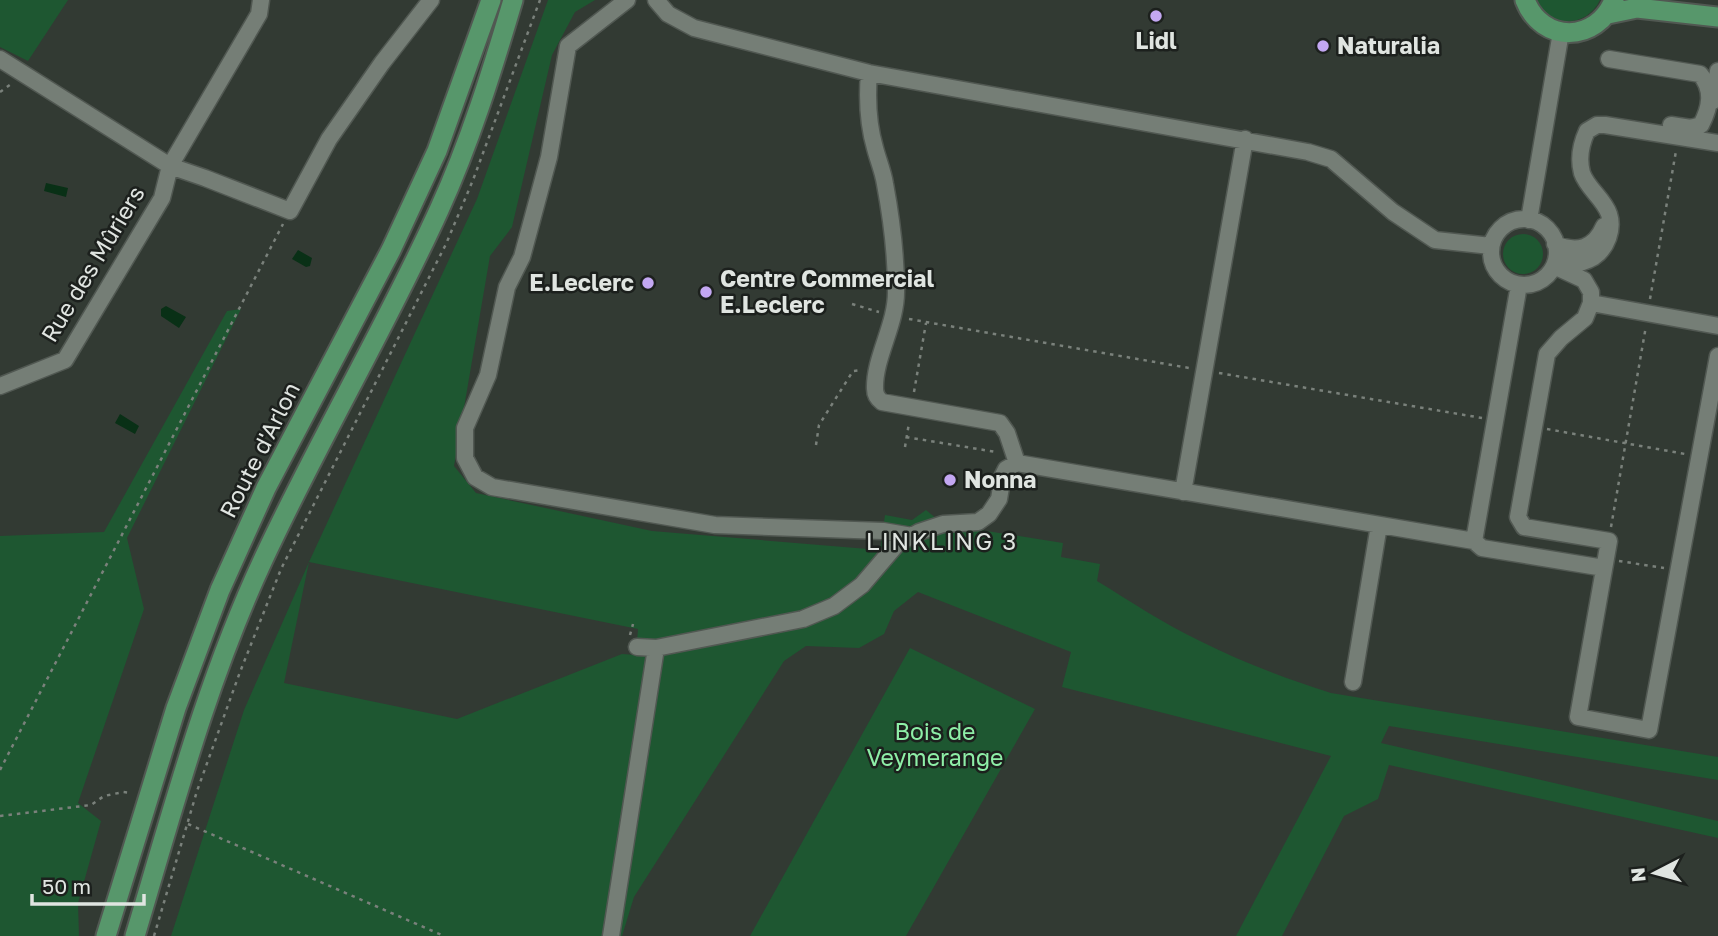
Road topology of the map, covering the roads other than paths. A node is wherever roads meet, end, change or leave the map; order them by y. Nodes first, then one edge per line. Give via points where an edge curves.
1 (261, 0) edge
2 (431, 0) edge
3 (491, 0) edge
4 (513, 0) edge
5 (627, 0) edge
6 (656, 0) edge
7 (1523, 3) edge
8 (1611, 7) edge
9 (1718, 17) edge
10 (1561, 33) junction
11 (0, 59) edge
12 (1609, 59) dead end
13 (1718, 71) edge
14 (869, 73) junction
15 (1641, 131) junction
16 (1245, 139) junction
17 (1712, 142) edge
18 (170, 166) junction
19 (1609, 214) junction
20 (1529, 220) junction
21 (1492, 246) junction
22 (1555, 256) junction
23 (1519, 285) junction
24 (1591, 303) junction
25 (1718, 326) edge
26 (1718, 356) edge
27 (0, 386) edge
28 (1014, 459) junction
29 (1183, 492) junction
30 (1379, 525) junction
31 (912, 536) junction
32 (1474, 541) junction
33 (1605, 563) junction
34 (637, 647) dead end
35 (656, 648) junction
36 (1353, 682) dead end
37 (106, 936) edge
38 (135, 936) edge
39 (611, 936) edge

1 - 18 street, Rue des Mûriers via 259,14
2 - 18 street via 329,139 290,211
3 - 37 main road, Route d'Arlon via 437,150 391,250 266,488 220,590 176,708
4 - 38 main road via 439,209 261,563 190,750
5 - 31 street via 568,46 549,157 522,257 507,288 488,375 465,428 463,452 475,477 492,487 715,525
6 - 14 street via 667,14 694,28
7 - 10 main road via 1537,20
8 - 9 main road
8 - 10 main road via 1587,30
10 - 20 street
11 - 18 street
12 - 15 street via 1700,74 1705,80 1710,94 1701,125 1691,128 1650,122
13 - 17 street
14 - 16 street
14 - 28 street via 874,145 891,217 897,291 874,390 877,398 1000,423
15 - 17 street
15 - 19 street via 1597,125 1583,140 1579,155 1583,175
16 - 21 street via 1331,159 1393,212 1435,240
16 - 29 street
18 - 27 street, Rue des Mûriers via 162,198 65,359
19 - 22 street via 1598,238
19 - 22 street via 1614,235 1598,254 1583,263 1566,264
20 - 21 street via 1505,226
20 - 22 street via 1546,228
21 - 23 street via 1494,267
22 - 23 street via 1539,281
22 - 24 street via 1584,280
23 - 32 street
24 - 25 street
24 - 33 street via 1585,318 1547,354 1518,517 1524,527 1609,541
26 - 33 street via 1649,730 1578,717
28 - 29 street
28 - 31 street via 989,514 978,522 943,524
29 - 30 street
30 - 32 street
30 - 36 street
31 - 35 street via 897,544 862,585 834,606 803,619
32 - 33 street via 1482,548
34 - 35 street
35 - 39 street

